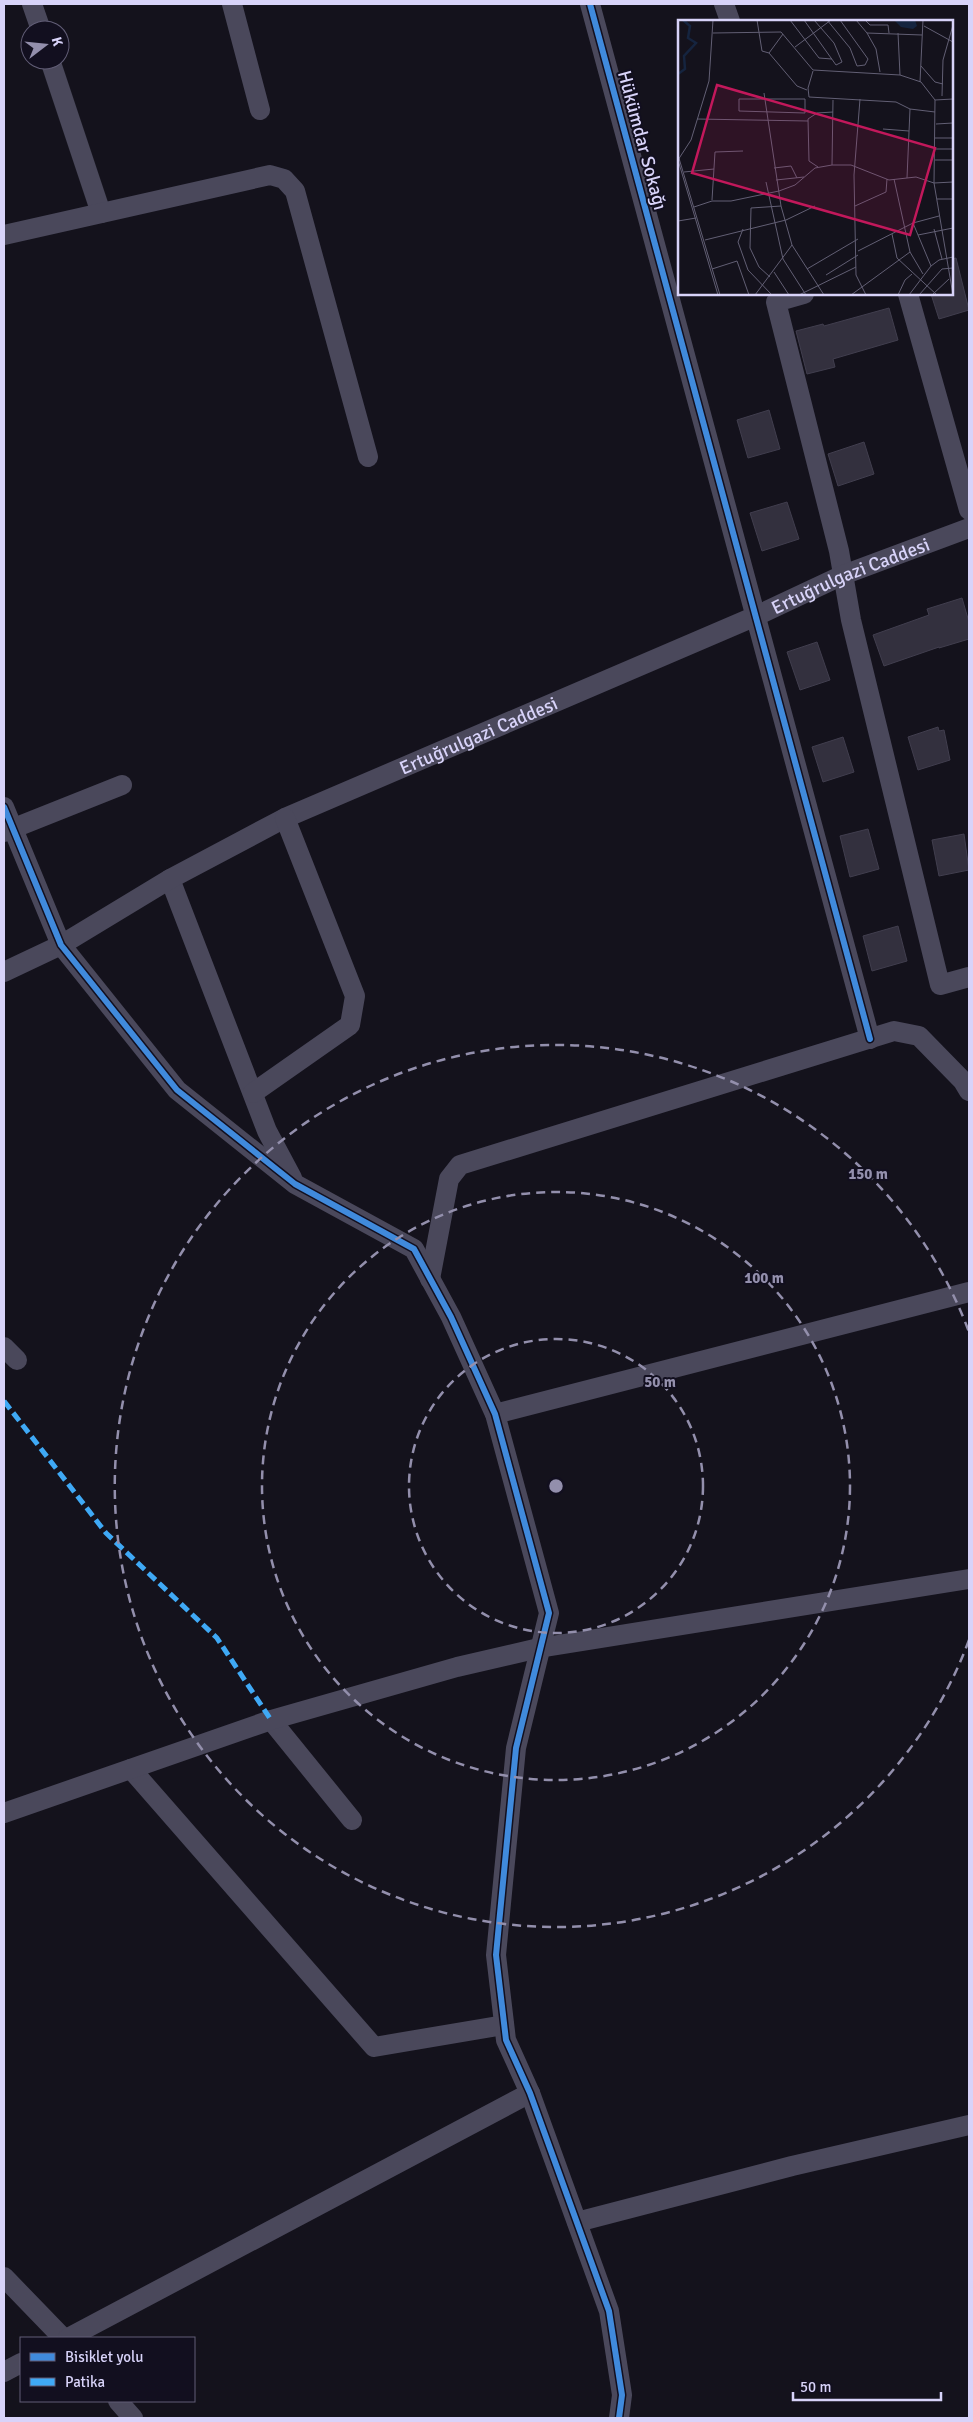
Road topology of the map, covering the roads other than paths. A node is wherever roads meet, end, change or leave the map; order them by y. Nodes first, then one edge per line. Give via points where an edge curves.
1 (32, 4) edge
2 (232, 4) edge
3 (590, 4) edge
4 (724, 4) edge
5 (38, 20) edge
6 (730, 20) edge
7 (53, 70) edge
8 (260, 110) dead end
9 (100, 213) junction
10 (4, 235) edge
11 (800, 295) edge
12 (908, 295) edge
13 (368, 457) dead end
14 (969, 510) edge
15 (969, 528) edge
16 (843, 575) junction
17 (756, 616) junction
18 (122, 785) dead end
19 (4, 807) edge
20 (285, 818) junction
21 (8, 830) edge
22 (170, 879) junction
23 (61, 945) junction
24 (4, 972) edge
25 (969, 977) edge
26 (870, 1039) junction
27 (969, 1091) edge
28 (253, 1093) junction
29 (295, 1184) junction
30 (430, 1278) junction
31 (969, 1292) edge
32 (495, 1414) junction
33 (969, 1579) edge
34 (539, 1648) junction
35 (271, 1720) junction
36 (131, 1769) junction
37 (4, 1812) edge
38 (352, 1820) dead end
39 (504, 2025) junction
40 (530, 2092) junction
41 (969, 2125) edge
42 (577, 2222) junction
43 (4, 2278) edge
44 (62, 2337) edge
45 (70, 2337) edge
46 (20, 2364) edge
47 (4, 2372) edge
48 (119, 2402) edge
49 (133, 2418) edge
50 (619, 2418) edge

1 - 5 street
2 - 8 street
3 - 17 street, Hükümdar Sokağı
4 - 6 street
7 - 9 street
9 - 10 street
9 - 13 street via 270,175 291,184
11 - 16 street via 776,302
12 - 14 street
15 - 16 street, Ertuğrulgazi Caddesi
16 - 17 street, Ertuğrulgazi Caddesi
16 - 25 street via 851,620 940,985
17 - 20 street, Ertuğrulgazi Caddesi
17 - 26 street, Hükümdar Sokağı
18 - 21 street
19 - 21 street
20 - 22 street, Ertuğrulgazi Caddesi
20 - 28 street via 355,996 350,1025
21 - 23 street
22 - 23 street, Ertuğrulgazi Caddesi
22 - 28 street
23 - 24 street, Ertuğrulgazi Caddesi
23 - 29 street via 177,1090
26 - 27 street via 894,1031 918,1036
26 - 30 street via 460,1165 449,1179
28 - 29 street
29 - 30 street via 414,1249
30 - 32 street
31 - 32 street
32 - 34 street via 549,1613
33 - 34 street
34 - 35 street via 457,1667
34 - 39 street via 516,1748 496,1955
35 - 36 street
35 - 38 street
36 - 37 street
36 - 39 street via 374,2047
39 - 40 street via 506,2040
40 - 42 street
40 - 45 street
41 - 42 street via 792,2166
42 - 50 street via 609,2311 622,2395
43 - 44 street
46 - 47 street
48 - 49 street

